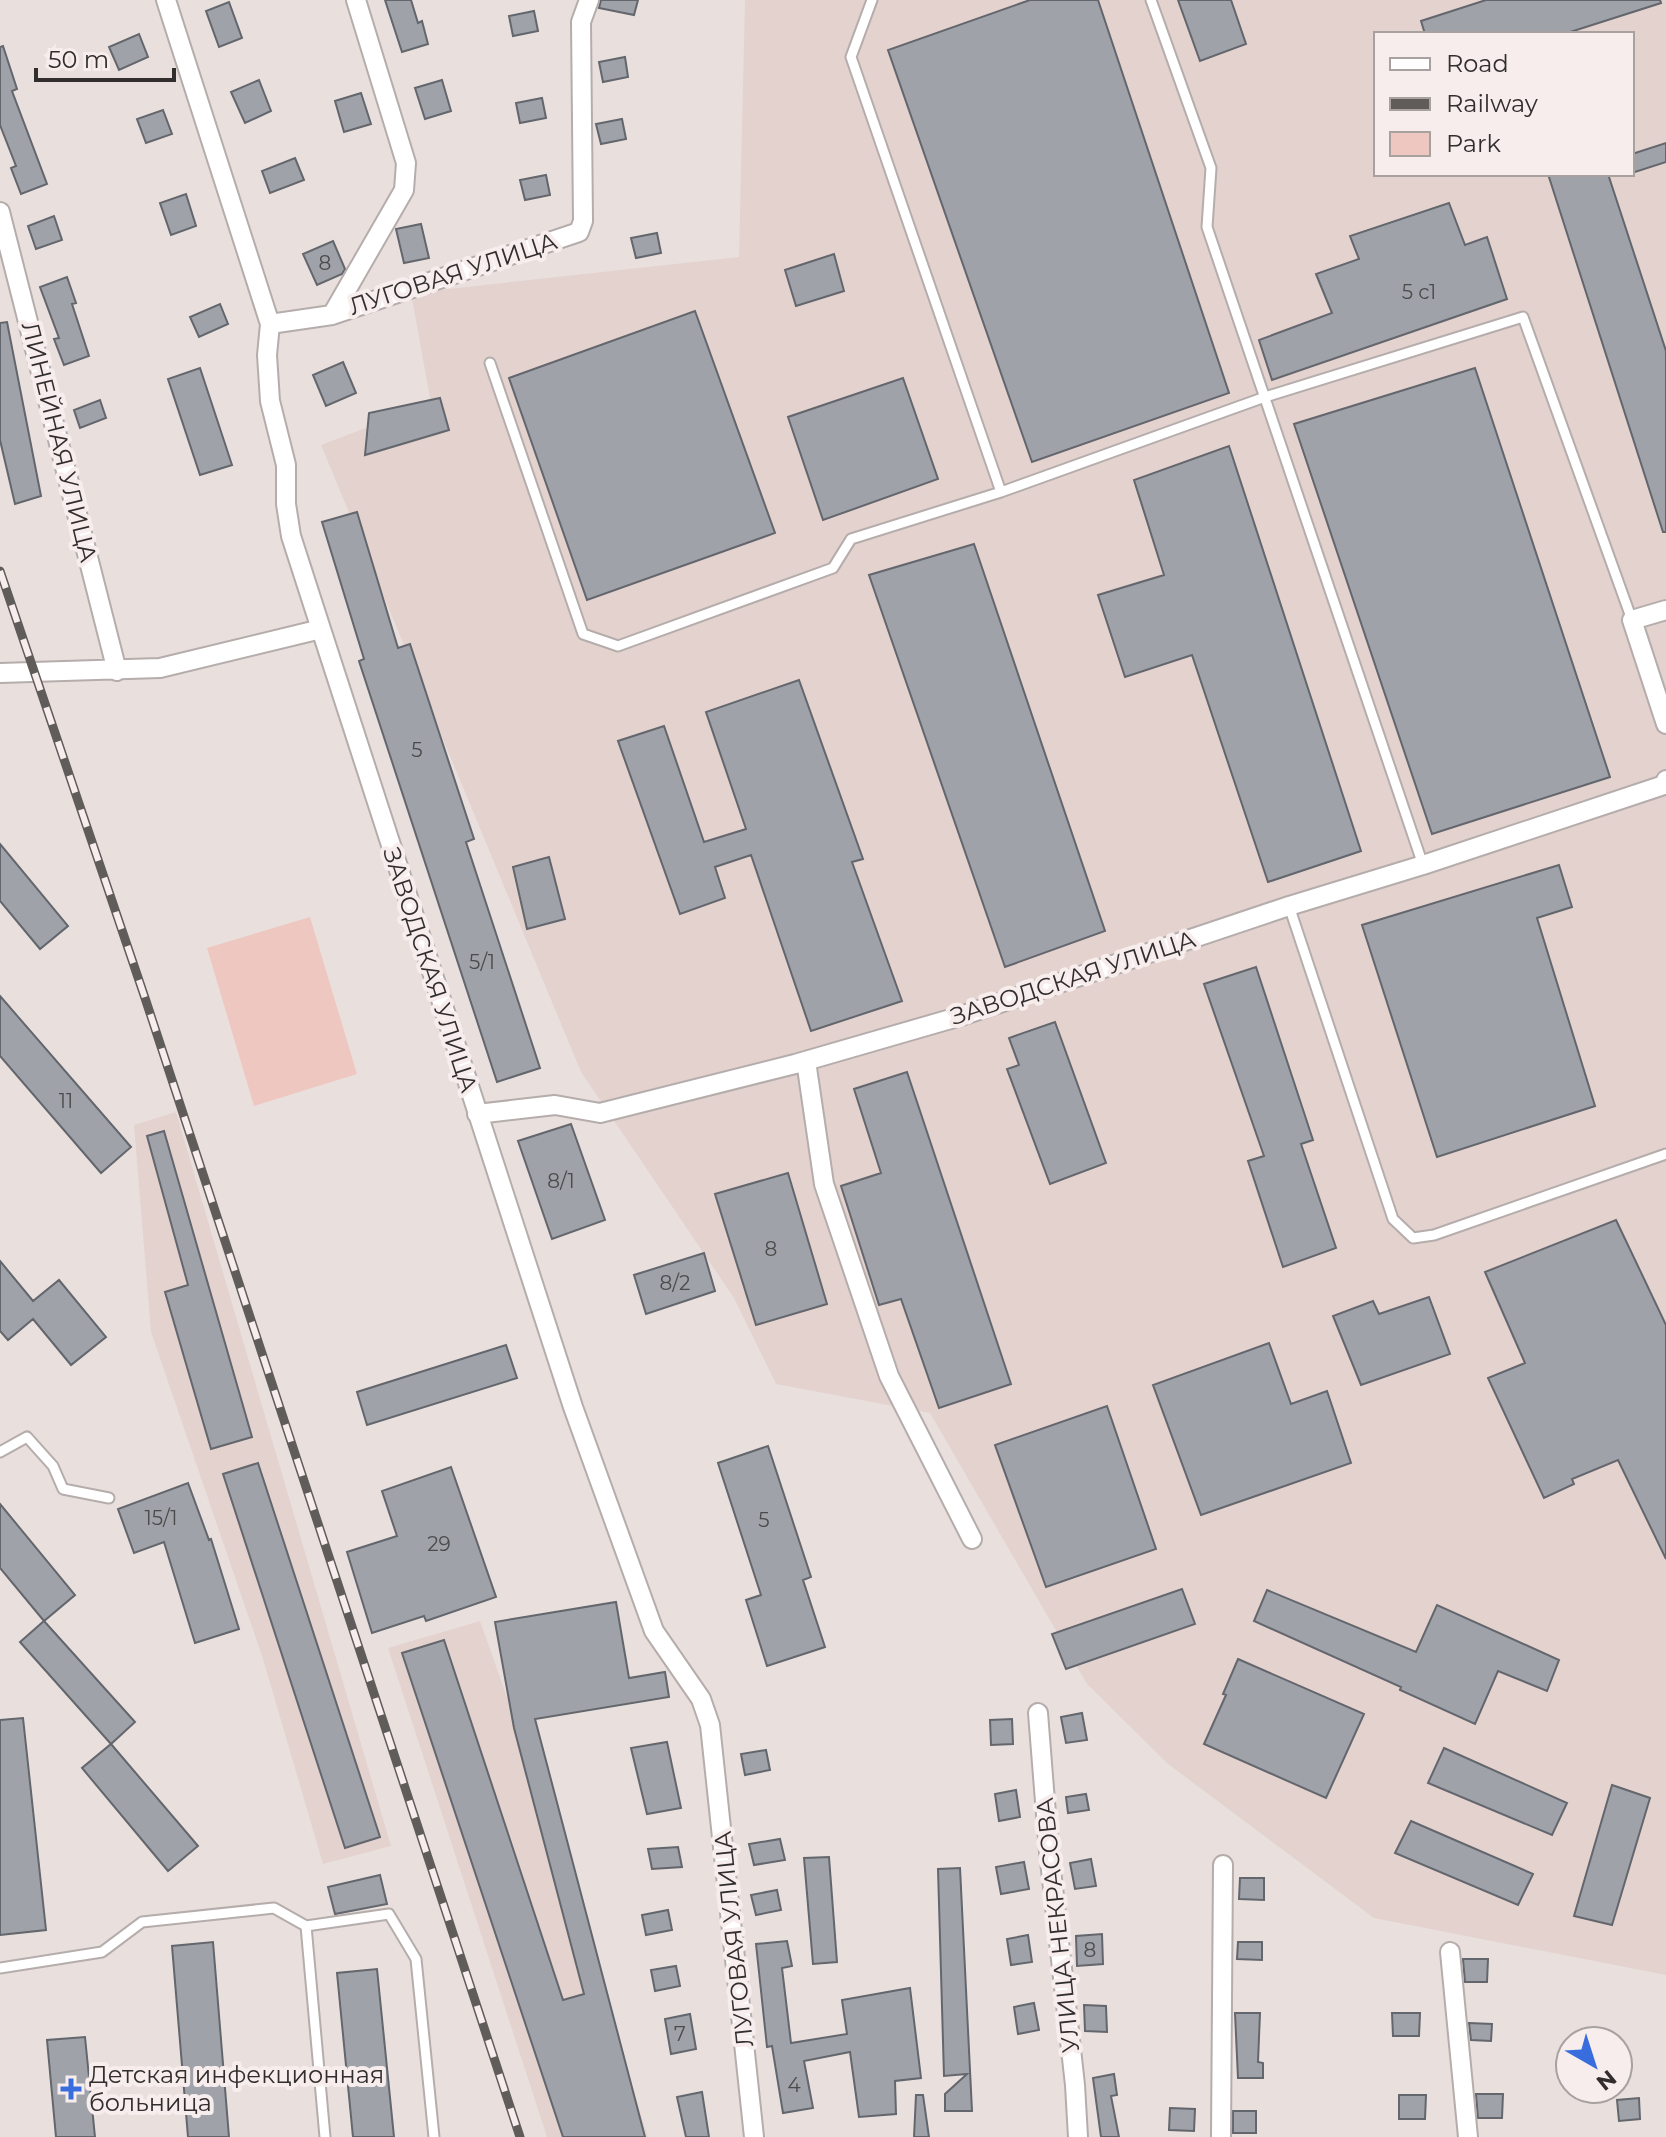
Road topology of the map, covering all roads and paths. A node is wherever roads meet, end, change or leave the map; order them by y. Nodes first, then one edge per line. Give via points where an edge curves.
1 (166, 0) edge
2 (356, 0) edge
3 (589, 0) edge
4 (872, 0) edge
5 (1151, 0) edge
6 (0, 212) edge
7 (332, 315) junction
8 (270, 324) junction
9 (490, 363) dead end
10 (1265, 397) junction
11 (1001, 492) junction
12 (1666, 610) edge
13 (1632, 620) junction
14 (321, 629) junction
15 (117, 671) junction
16 (0, 673) edge
17 (1666, 724) edge
18 (1666, 780) edge
19 (1423, 865) junction
20 (1289, 906) junction
21 (806, 1061) junction
22 (477, 1114) junction
23 (1666, 1154) edge
24 (0, 1452) edge
25 (109, 1498) dead end
26 (972, 1539) dead end
27 (1038, 1713) dead end
28 (1223, 1865) dead end
29 (306, 1926) junction
30 (1450, 1952) dead end
31 (0, 1968) edge
32 (325, 2137) edge
33 (434, 2137) edge
34 (754, 2137) edge
35 (1078, 2137) edge
36 (1221, 2137) edge
37 (1468, 2137) edge

1 - 8 street, ЗАВОДСКАЯ УЛИЦА
2 - 7 street via 406,163 404,190
3 - 7 street, ЛУГОВАЯ УЛИЦА via 581,22 579,232
4 - 11 lane via 851,57
5 - 10 lane via 1211,168 1207,227
6 - 15 street, ЛИНЕЙНАЯ УЛИЦА
7 - 8 street
8 - 14 street, ЗАВОДСКАЯ УЛИЦА via 270,401 286,465 291,536
9 - 11 lane via 583,634 618,646 833,568 851,539
10 - 11 lane
10 - 13 lane via 1523,317
10 - 19 lane
12 - 13 street
13 - 17 street
14 - 15 street via 160,668
14 - 22 street, ЗАВОДСКАЯ УЛИЦА
15 - 16 street
18 - 19 street, ЗАВОДСКАЯ УЛИЦА via 1664,785
19 - 20 street, ЗАВОДСКАЯ УЛИЦА
20 - 21 street, ЗАВОДСКАЯ УЛИЦА via 961,1016
20 - 23 lane via 1393,1219 1413,1238
21 - 22 street, ЗАВОДСКАЯ УЛИЦА via 600,1113 555,1105
21 - 26 street via 824,1184 889,1376
22 - 34 street, ЛУГОВАЯ УЛИЦА via 573,1407 654,1631 701,1699 713,1741
24 - 25 lane via 27,1437 53,1466 63,1489
27 - 35 street, УЛИЦА НЕКРАСОВА
28 - 36 street
29 - 31 lane via 274,1908 142,1922 102,1952
29 - 32 lane
29 - 33 lane via 389,1914 416,1959
30 - 37 street

